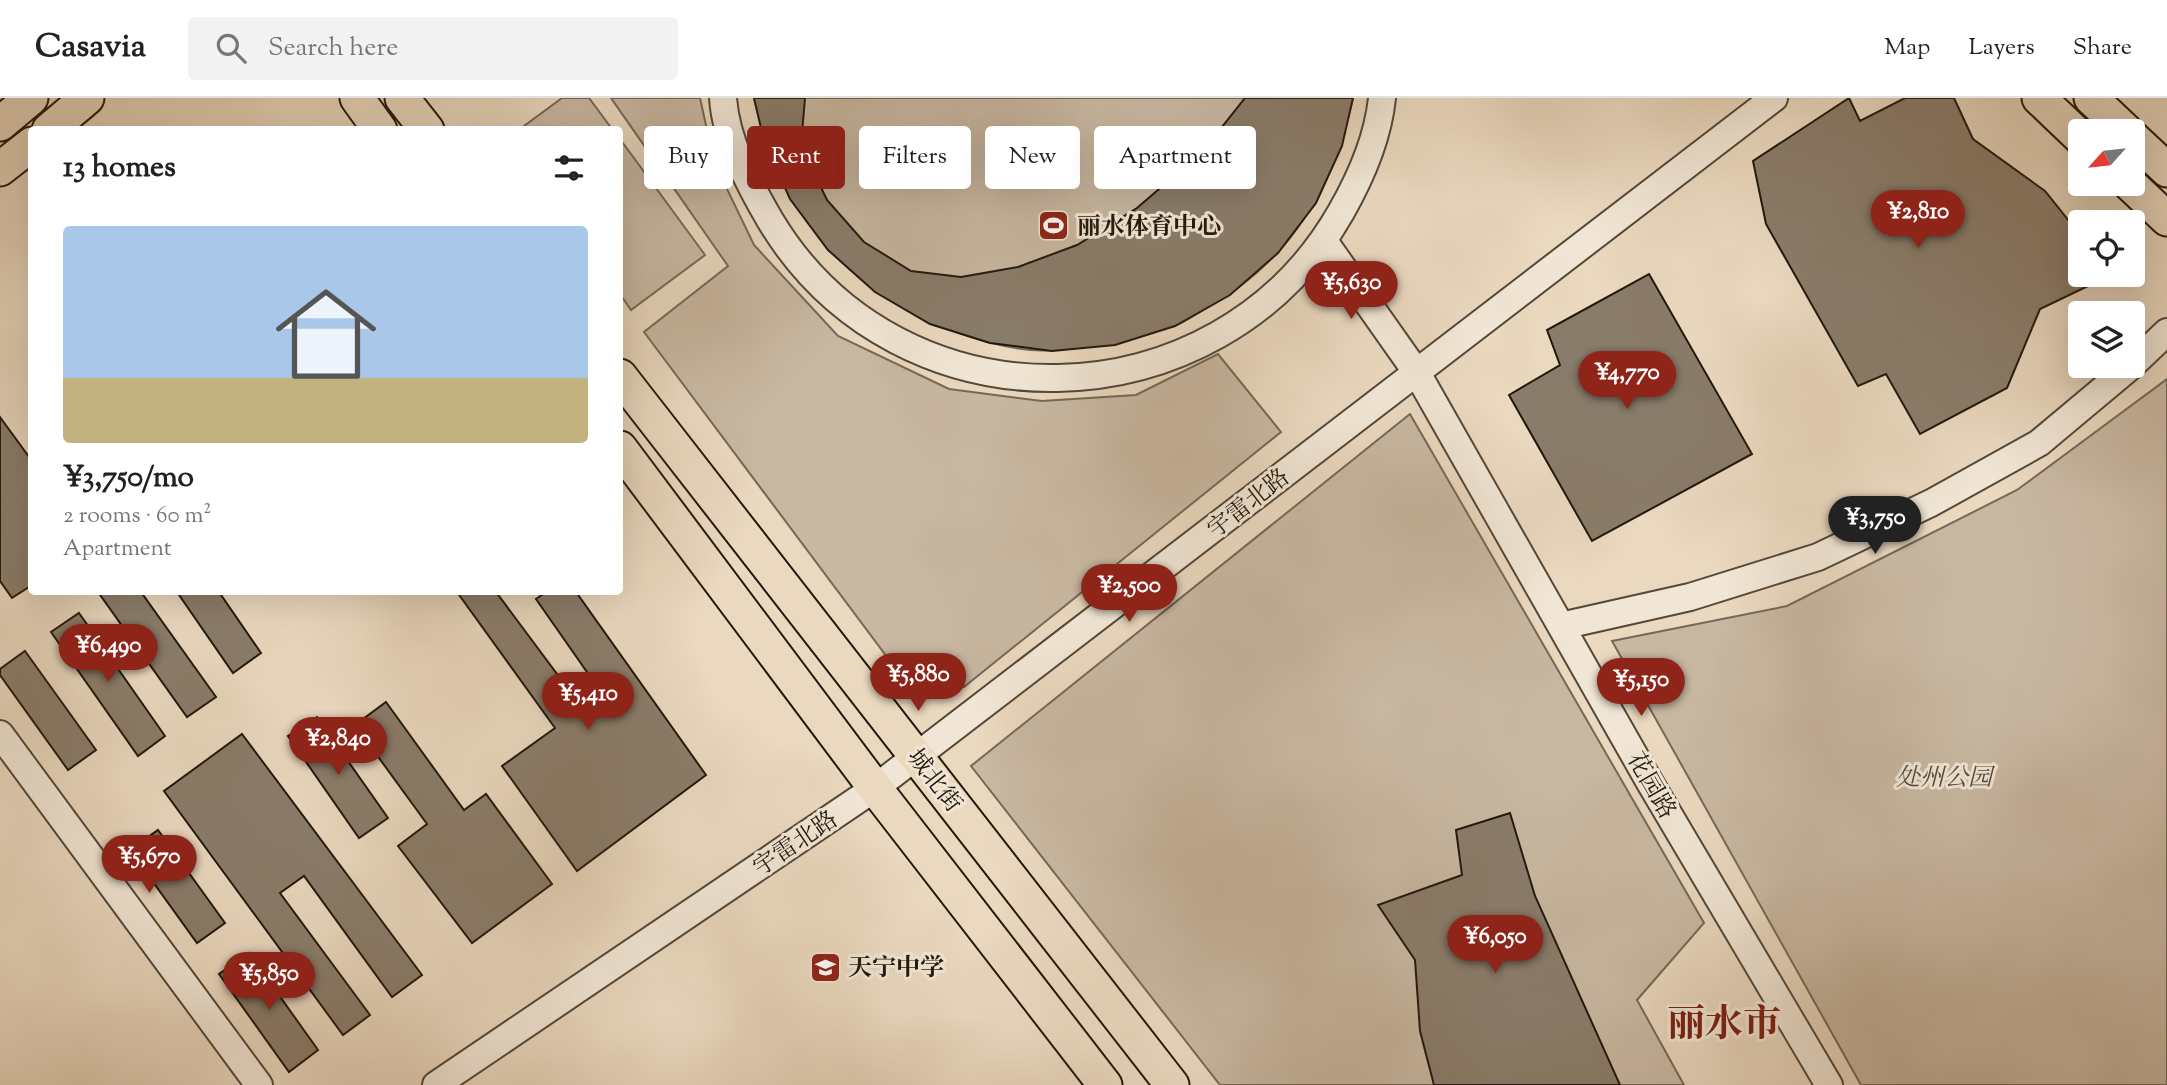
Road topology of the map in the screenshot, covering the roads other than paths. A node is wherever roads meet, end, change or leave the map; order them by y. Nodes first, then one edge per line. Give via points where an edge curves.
1 (31, 98) edge
2 (87, 98) edge
3 (357, 98) edge
4 (402, 98) edge
5 (723, 98) edge
6 (1382, 98) edge
7 (1774, 98) edge
8 (2039, 98) edge
9 (2091, 98) edge
10 (2113, 119) edge
11 (0, 124) edge
12 (54, 126) edge
13 (377, 126) edge
14 (423, 126) edge
15 (2068, 126) edge
16 (28, 147) edge
17 (2146, 150) edge
18 (0, 169) edge
19 (2167, 170) edge
20 (2143, 196) edge
21 (2167, 219) edge
22 (1324, 242) junction
23 (2167, 332) edge
24 (2145, 353) edge
25 (1417, 373) junction
26 (2116, 378) edge
27 (623, 380) edge
28 (623, 452) edge
29 (1561, 626) junction
30 (0, 734) edge
31 (918, 757) junction
32 (875, 789) junction
33 (259, 1085) edge
34 (436, 1085) edge
35 (1105, 1085) edge
36 (1172, 1085) edge
37 (1829, 1085) edge

1 - 11 main road
2 - 12 main road
3 - 13 main road
4 - 14 main road
5 - 22 street via 747,181 787,248 841,304 907,346 980,372 1058,380 1083,377 1135,370 1208,343 1272,299
6 - 22 street via 1359,180
7 - 25 street, 宇雷北路
8 - 15 main road
9 - 10 main road
16 - 18 main road
17 - 19 main road
20 - 21 main road
22 - 25 street, 花园路
23 - 24 street
25 - 29 street, 花园路
25 - 31 street, 宇雷北路
26 - 29 street via 2039,443 1931,503 1818,557 1690,597
27 - 31 main road, 城北街
28 - 32 main road
29 - 37 street, 花园路
30 - 33 street
31 - 32 street, 宇雷北路
31 - 36 main road, 城北街
32 - 34 street, 宇雷北路
32 - 35 main road

